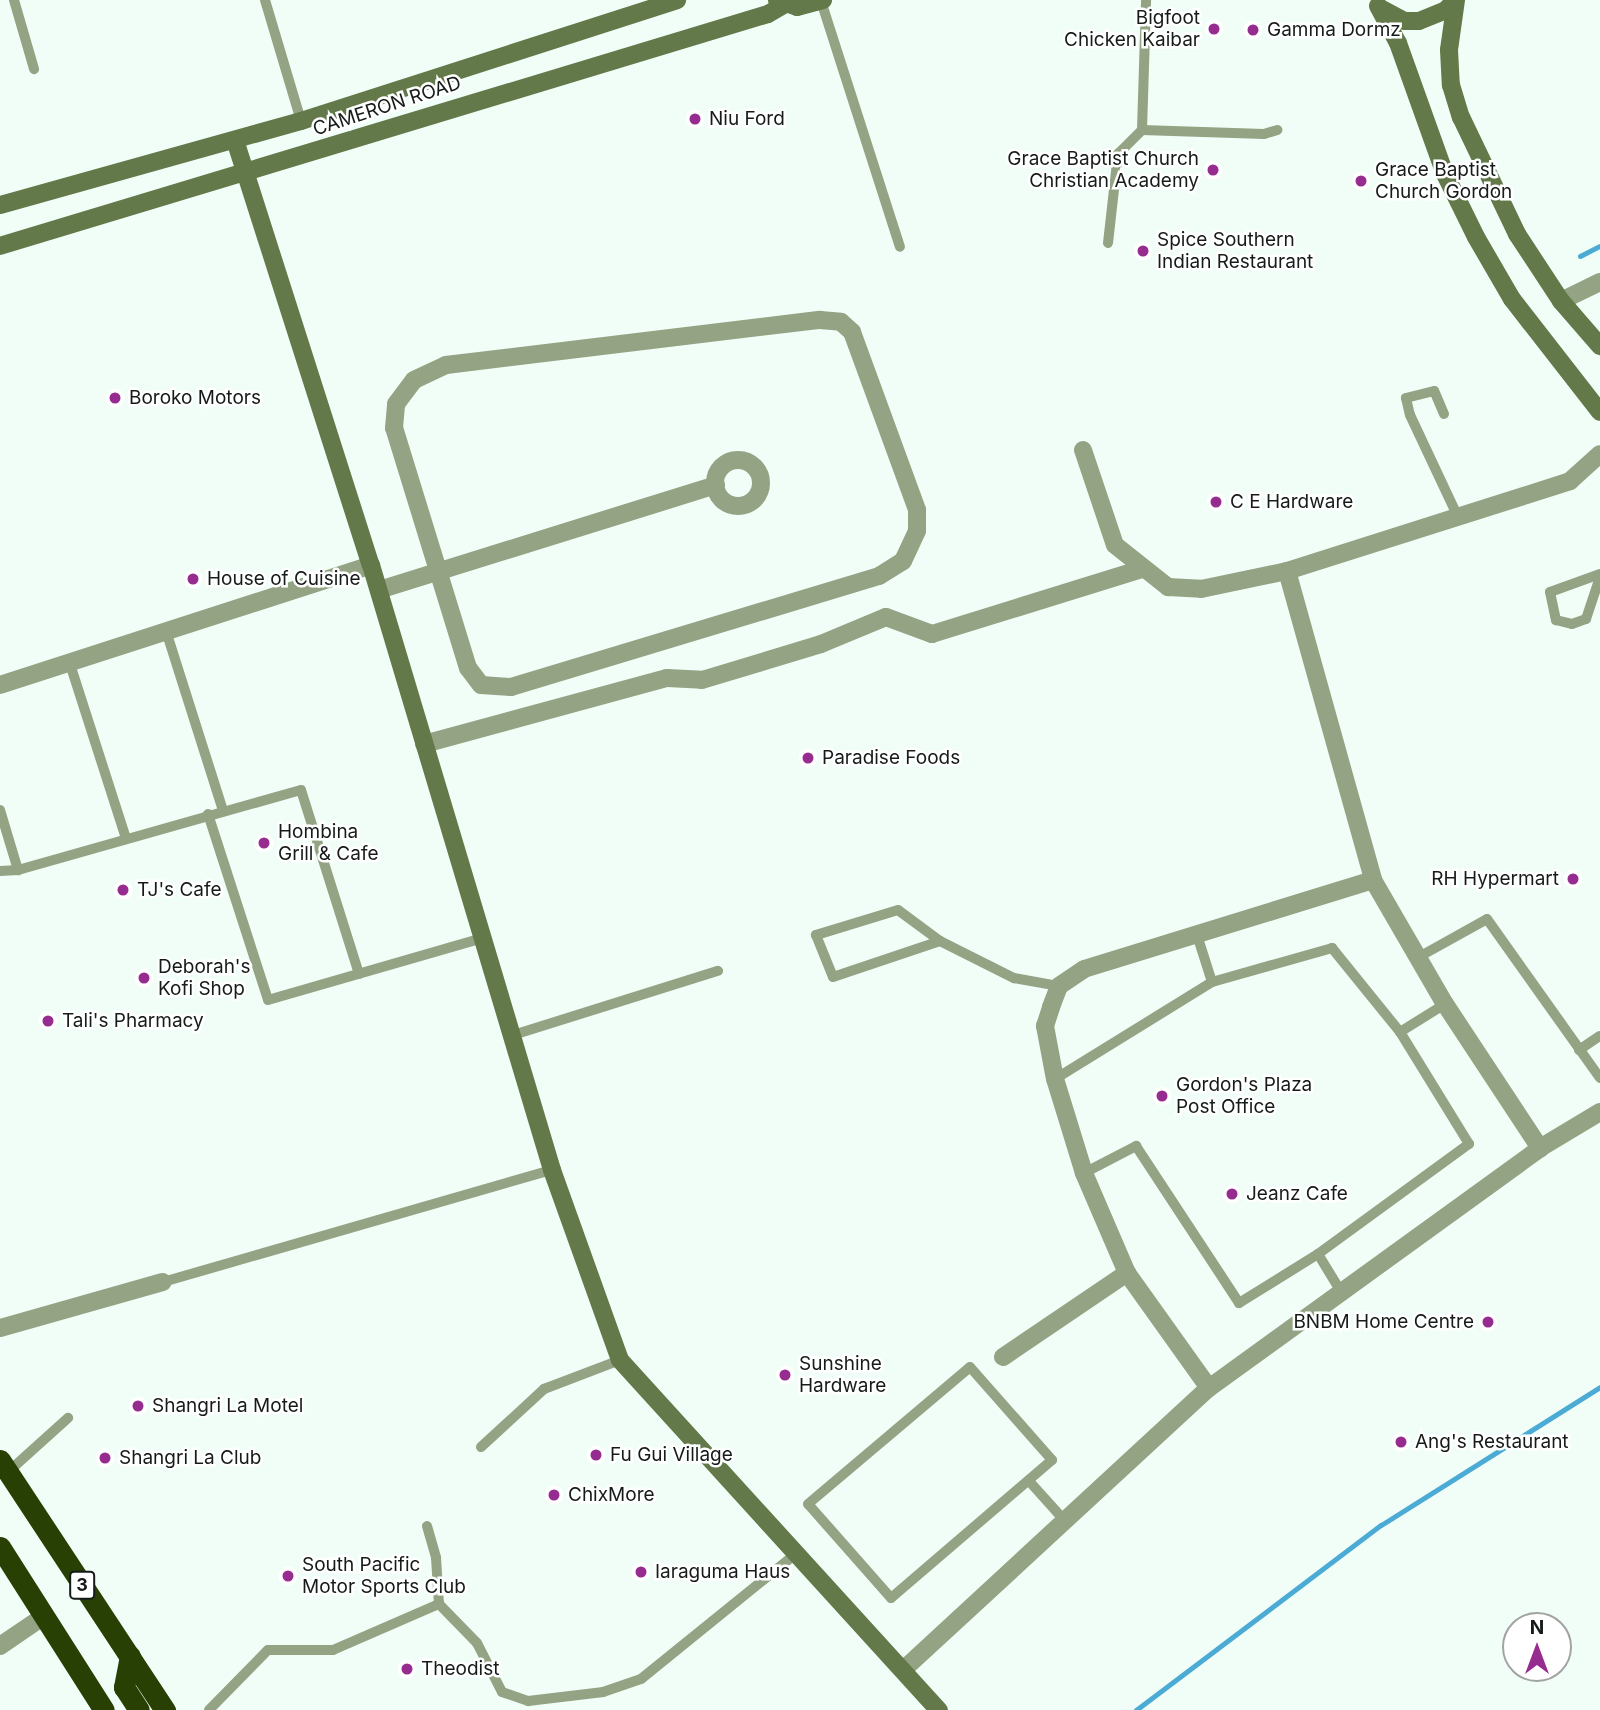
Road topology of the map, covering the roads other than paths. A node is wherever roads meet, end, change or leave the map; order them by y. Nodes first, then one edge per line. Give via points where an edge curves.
1 (14, 0) edge
2 (265, 0) edge
3 (677, 0) edge
4 (1146, 0) edge
5 (1455, 0) edge
6 (822, 1) edge
7 (781, 2) edge
8 (1376, 3) edge
9 (34, 69) dead end
10 (301, 121) junction
11 (1142, 130) junction
12 (1277, 130) dead end
13 (235, 140) junction
14 (247, 173) junction
15 (0, 205) edge
16 (1108, 243) dead end
17 (0, 246) edge
18 (900, 247) dead end
19 (1600, 282) edge
20 (1561, 301) junction
21 (1600, 346) edge
22 (1600, 412) edge
23 (1444, 414) dead end
24 (1083, 450) dead end
25 (1600, 454) edge
26 (716, 485) dead end
27 (1458, 517) junction
28 (371, 565) junction
29 (1142, 569) junction
30 (1287, 571) junction
31 (439, 573) junction
32 (1600, 575) edge
33 (379, 590) junction
34 (167, 634) junction
35 (70, 664) junction
36 (0, 685) edge
37 (424, 744) junction
38 (0, 810) edge
39 (223, 811) junction
40 (208, 814) junction
41 (126, 838) junction
42 (18, 870) junction
43 (0, 871) edge
44 (1373, 880) junction
45 (1197, 934) junction
46 (483, 938) junction
47 (940, 941) junction
48 (1417, 958) junction
49 (718, 971) dead end
50 (359, 974) junction
51 (1212, 982) junction
52 (1059, 986) junction
53 (1445, 1004) junction
54 (1400, 1032) junction
55 (510, 1036) junction
56 (1600, 1036) edge
57 (1579, 1049) junction
58 (1600, 1078) edge
59 (1055, 1079) junction
60 (1600, 1112) edge
61 (1540, 1147) junction
62 (552, 1170) junction
63 (1084, 1173) junction
64 (1318, 1254) junction
65 (1127, 1273) junction
66 (163, 1282) joint
67 (1340, 1290) junction
68 (0, 1328) edge
69 (1003, 1357) dead end
70 (620, 1360) junction
71 (1209, 1388) junction
72 (68, 1418) dead end
73 (481, 1447) dead end
74 (4, 1466) edge
75 (1029, 1481) junction
76 (1065, 1521) junction
77 (427, 1525) dead end
78 (0, 1547) edge
79 (794, 1555) junction
80 (439, 1604) junction
81 (44, 1616) junction
82 (0, 1646) edge
83 (130, 1656) junction
84 (903, 1670) junction
85 (526, 1706) edge
86 (104, 1710) edge
87 (139, 1710) edge
88 (165, 1710) edge
89 (209, 1710) edge
90 (939, 1710) edge

1 - 9 lane
2 - 10 lane
3 - 10 main road, CAMERON ROAD
4 - 11 lane
5 - 8 main road via 1440,14 1419,22 1404,21
5 - 20 main road via 1449,50 1451,85 1461,117 1511,223
6 - 7 main road, CAMERON ROAD via 810,6
6 - 18 lane
7 - 14 main road, CAMERON ROAD
8 - 22 main road via 1398,43 1445,174 1476,237 1512,299
10 - 13 main road, CAMERON ROAD
11 - 12 lane via 1264,134
11 - 16 lane via 1118,154
13 - 14 main road
13 - 15 main road, CAMERON ROAD
14 - 17 main road, CAMERON ROAD
14 - 28 main road
19 - 20 street
20 - 21 main road
23 - 27 lane via 1434,391 1406,398
24 - 29 street via 1115,545
25 - 27 street via 1570,481
26 - 31 street
27 - 30 street
28 - 33 main road
28 - 34 street
29 - 30 street via 1168,587 1201,589
29 - 37 street via 932,634 886,617 821,644 702,680 667,678
30 - 44 street
31 - 31 street via 394,428 396,404 414,380 446,365 820,320 841,322 852,332 917,510 917,531 903,561 879,576 511,687 481,685 468,668
31 - 33 street
32 - 32 lane via 1550,592 1556,620 1572,624 1586,619
33 - 37 main road
34 - 35 street
34 - 39 lane
35 - 36 street
35 - 41 lane
37 - 46 main road
38 - 42 lane
39 - 40 lane
39 - 50 lane via 301,790
40 - 41 lane
40 - 50 lane via 268,1000
41 - 42 lane
42 - 43 lane
44 - 45 street
44 - 48 street
45 - 51 lane
45 - 52 street via 1084,969
46 - 50 lane
46 - 55 main road
47 - 47 lane via 898,910 816,935 832,977
47 - 52 lane via 1014,978
48 - 53 street
48 - 57 lane via 1487,919
49 - 55 lane
51 - 54 lane via 1332,948
51 - 59 lane
52 - 59 street via 1045,1026
53 - 54 lane
53 - 61 street
54 - 64 lane via 1469,1144
55 - 62 main road
56 - 57 lane
57 - 58 lane
59 - 63 street
60 - 61 street
61 - 67 street
62 - 66 lane
62 - 70 main road
63 - 64 lane via 1136,1146 1238,1303
63 - 65 street
64 - 67 lane
65 - 69 street
65 - 71 street
66 - 68 street
67 - 71 street
70 - 73 lane via 544,1389
70 - 79 main road
71 - 76 street
72 - 74 lane
74 - 83 highway, 3
75 - 75 lane via 891,1598 808,1504 970,1367 1052,1460
75 - 76 lane
76 - 84 street
77 - 80 lane via 436,1558
78 - 81 highway
79 - 84 main road
79 - 85 lane via 641,1679 603,1692
80 - 85 lane via 477,1643 502,1692
80 - 89 lane via 333,1650 268,1650
81 - 82 street
81 - 86 highway
83 - 87 highway via 124,1687
83 - 88 highway, 3
84 - 90 main road

